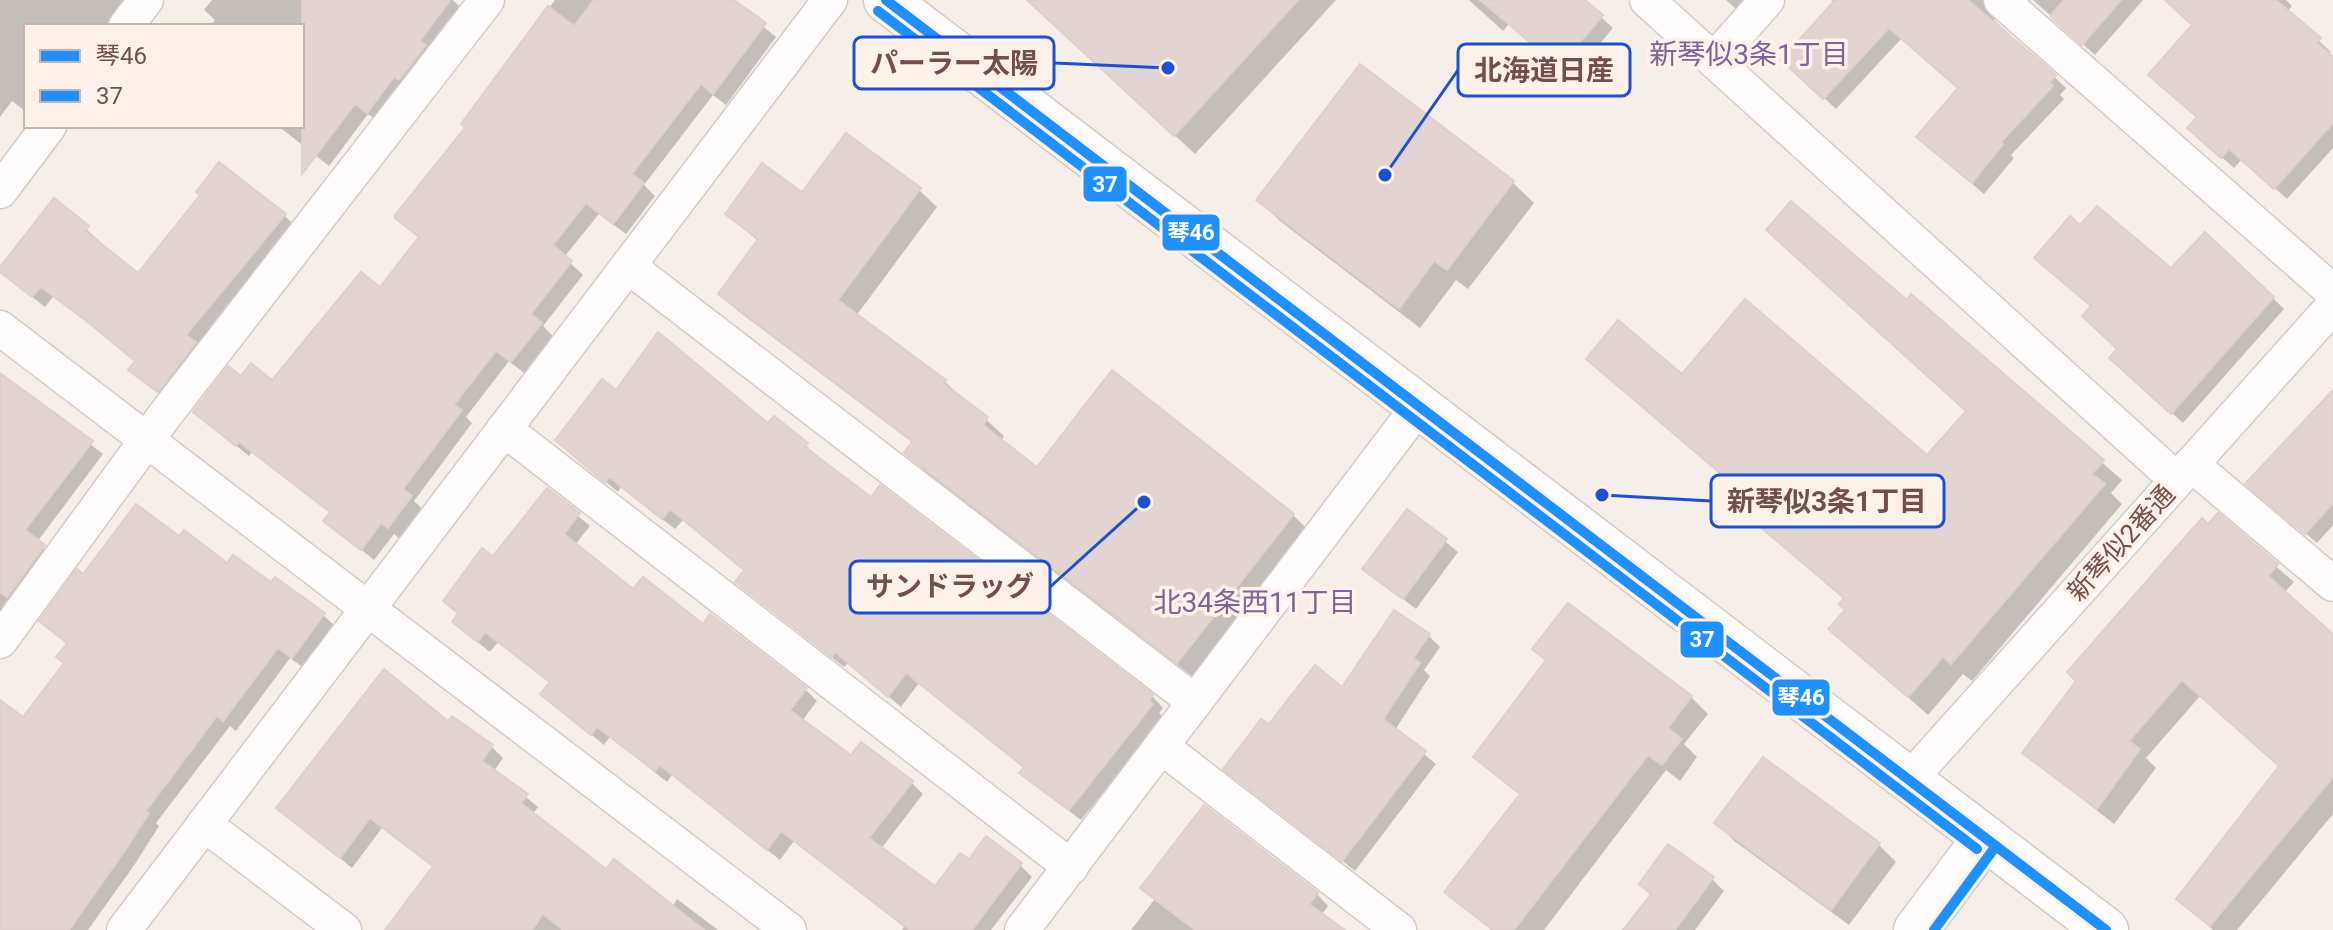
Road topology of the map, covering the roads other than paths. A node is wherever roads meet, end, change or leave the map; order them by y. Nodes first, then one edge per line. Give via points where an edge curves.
1 (146, 0) edge
2 (487, 0) edge
3 (830, 0) edge
4 (886, 0) edge
5 (1647, 0) edge
6 (1767, 0) edge
7 (2001, 0) edge
8 (128, 24) edge
9 (1714, 60) junction
10 (47, 128) edge
11 (0, 191) edge
12 (628, 266) junction
13 (2333, 292) edge
14 (2333, 306) edge
15 (0, 328) edge
16 (1419, 406) junction
17 (504, 429) junction
18 (146, 440) junction
19 (2184, 472) junction
20 (2333, 584) edge
21 (367, 609) junction
22 (0, 641) edge
23 (1195, 702) junction
24 (1162, 747) junction
25 (1909, 780) junction
26 (204, 824) junction
27 (1985, 838) junction
28 (1071, 867) junction
29 (124, 930) edge
30 (344, 930) edge
31 (789, 930) edge
32 (1022, 930) edge
33 (1399, 930) edge
34 (1916, 930) edge
35 (2106, 930) edge

1 - 8 street
2 - 18 street
3 - 12 street
4 - 16 main road
5 - 9 street
6 - 9 street
7 - 13 street
9 - 19 street
10 - 11 street
12 - 17 street
12 - 23 street
14 - 19 street, 新琴似2番通
15 - 18 street
16 - 23 street
16 - 25 main road
17 - 21 street
17 - 28 street
18 - 21 street
18 - 22 street
19 - 20 street
19 - 25 street, 新琴似2番通
21 - 26 street
21 - 31 street
23 - 24 street
24 - 28 street
24 - 33 street
25 - 27 main road
26 - 29 street
26 - 30 street
27 - 34 main road
27 - 35 main road
28 - 32 street

